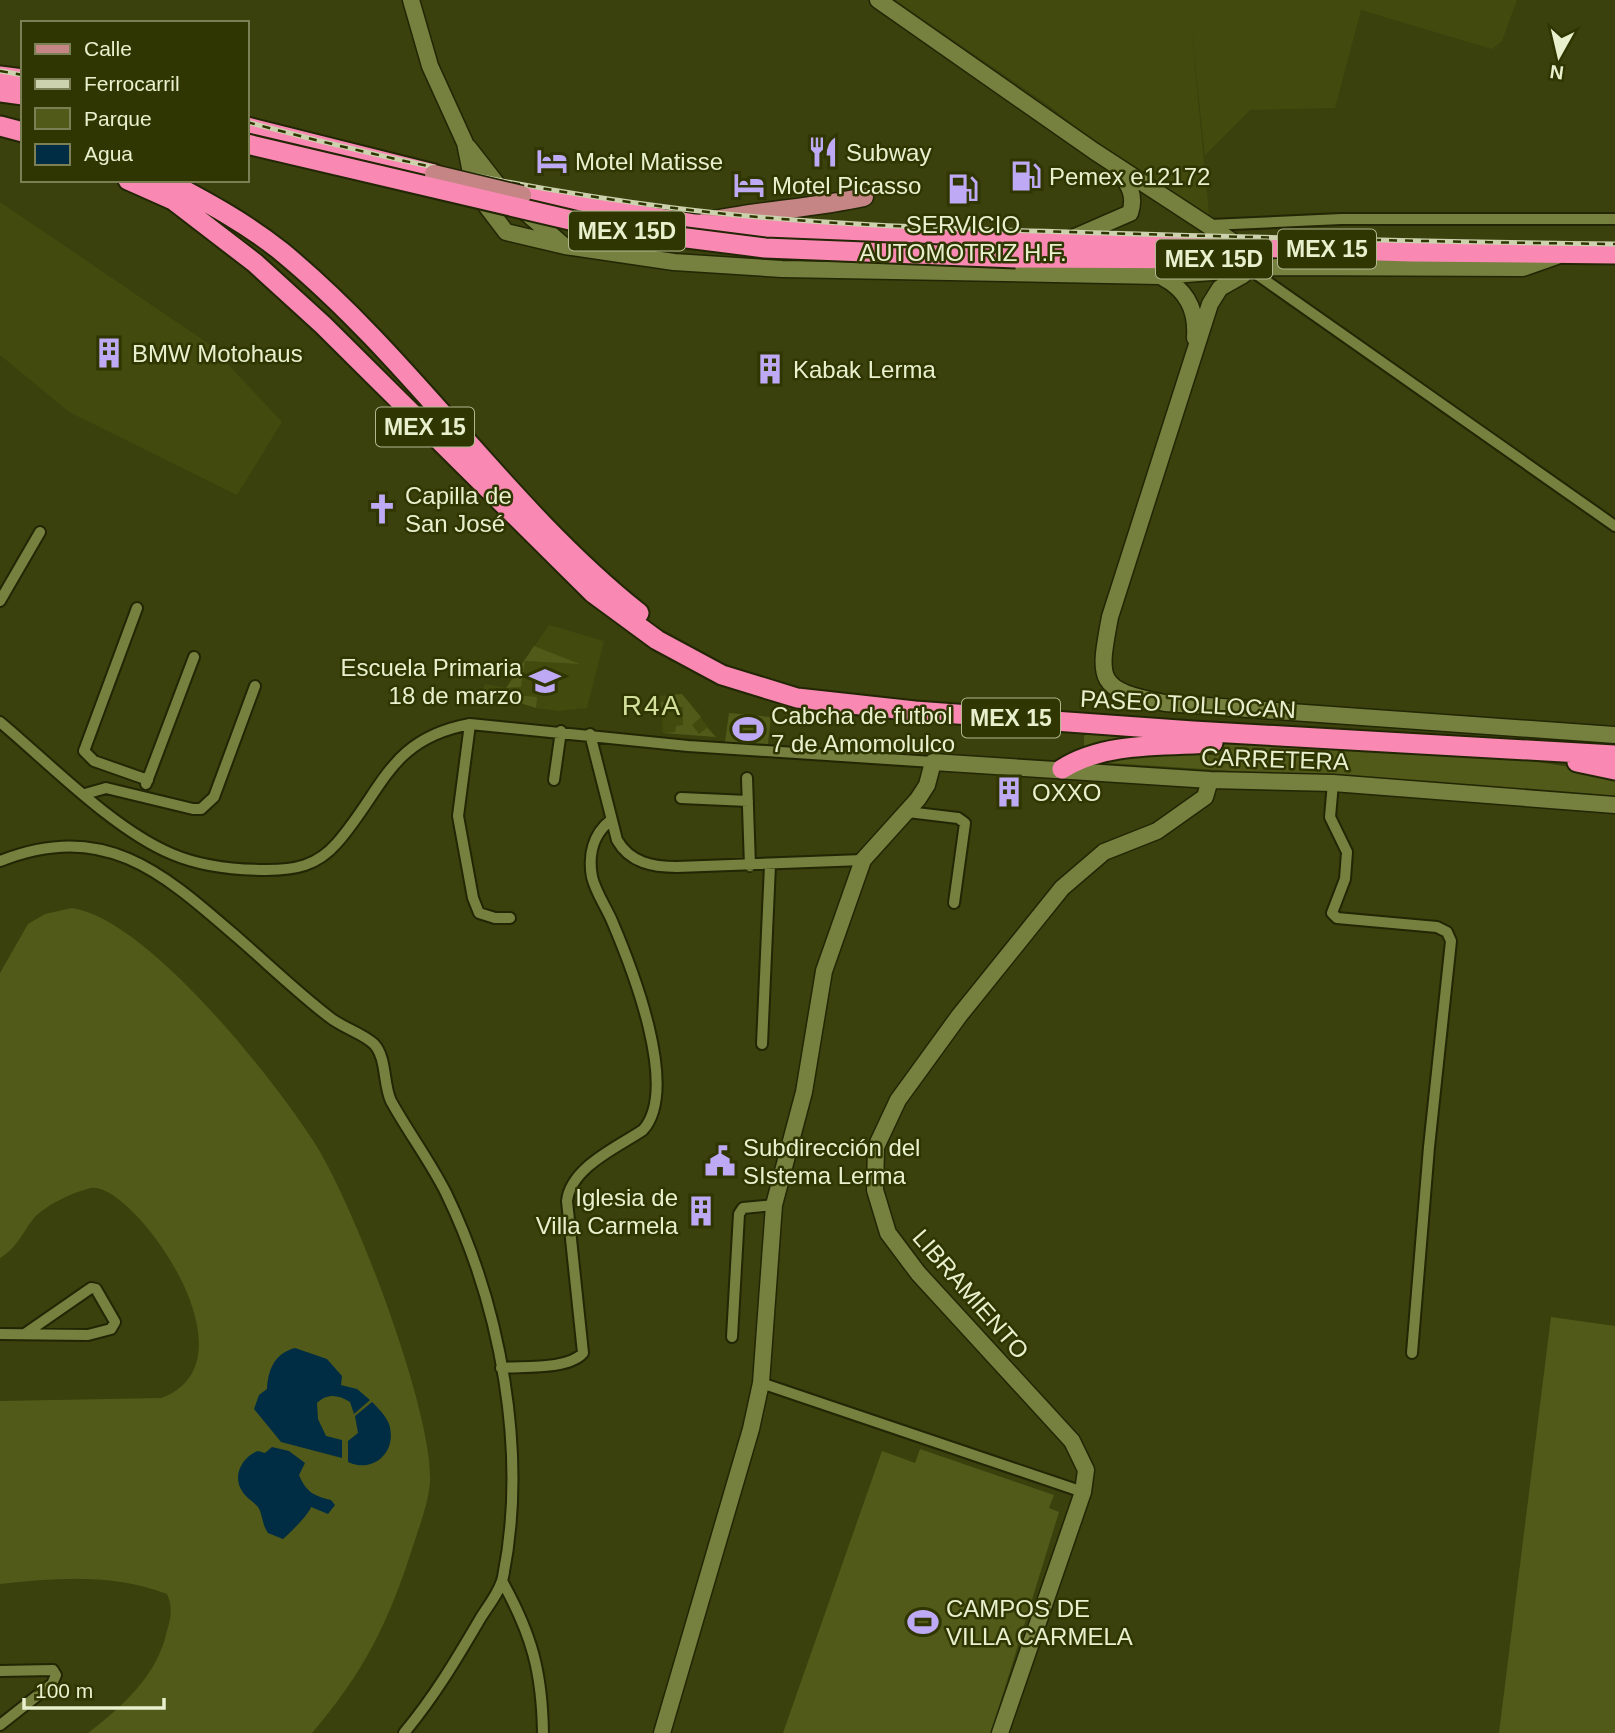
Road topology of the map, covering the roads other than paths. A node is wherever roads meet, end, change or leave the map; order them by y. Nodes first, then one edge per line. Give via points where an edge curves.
1 (411, 0) edge
2 (878, 0) edge
3 (0, 76) edge
4 (21, 79) edge
5 (0, 92) edge
6 (21, 95) edge
7 (0, 126) edge
8 (248, 127) edge
9 (21, 131) edge
10 (0, 138) edge
11 (21, 143) edge
12 (465, 143) junction
13 (248, 144) edge
14 (1110, 161) junction
15 (434, 174) joint
16 (132, 182) edge
17 (168, 182) edge
18 (522, 195) joint
19 (864, 197) dead end
20 (1615, 219) edge
21 (695, 224) junction
22 (1210, 225) junction
23 (1062, 242) junction
24 (565, 246) junction
25 (1241, 247) junction
26 (1412, 252) junction
27 (1566, 253) junction
28 (1615, 254) edge
29 (1252, 271) junction
30 (1160, 276) junction
31 (1193, 355) junction
32 (1615, 526) edge
33 (40, 532) dead end
34 (0, 601) edge
35 (138, 608) dead end
36 (194, 657) dead end
37 (722, 675) junction
38 (255, 686) dead end
39 (0, 722) edge
40 (470, 724) junction
41 (561, 732) junction
42 (590, 734) junction
43 (1304, 735) junction
44 (1615, 735) edge
45 (1528, 750) junction
46 (1615, 755) edge
47 (933, 762) junction
48 (1062, 769) junction
49 (1615, 770) edge
50 (747, 778) dead end
51 (148, 780) junction
52 (554, 780) dead end
53 (1210, 780) junction
54 (1333, 783) junction
55 (85, 794) junction
56 (142, 797) junction
57 (681, 798) dead end
58 (748, 802) junction
59 (1615, 805) edge
60 (908, 812) junction
61 (611, 820) junction
62 (863, 860) junction
63 (0, 861) edge
64 (770, 865) junction
65 (750, 866) junction
66 (954, 903) dead end
67 (510, 918) dead end
68 (762, 1044) dead end
69 (774, 1205) junction
70 (26, 1333) junction
71 (0, 1334) edge
72 (732, 1337) dead end
73 (1412, 1353) dead end
74 (501, 1368) junction
75 (761, 1383) junction
76 (1083, 1492) junction
77 (502, 1581) junction
78 (0, 1671) edge
79 (0, 1725) edge
80 (404, 1733) edge
81 (543, 1733) edge
82 (662, 1733) edge
83 (1000, 1733) edge

1 - 12 main road via 430,66
2 - 14 main road
3 - 4 highway
5 - 6 highway
7 - 9 highway
8 - 15 highway, MEX 15
10 - 11 highway
12 - 24 main road via 495,184
12 - 24 main road via 481,199 506,232
13 - 26 highway, MEX 15D, bridge via 600,227 765,248 1121,260 1360,260
14 - 22 main road
14 - 23 main road via 1132,190 1130,213
15 - 18 main road, MEX 15, bridge
16 - 37 highway, MEX 15 via 173,201 256,263 593,593 657,640
17 - 37 highway via 281,251 366,330 578,558 622,600
18 - 21 highway, MEX 15
19 - 21 main road
20 - 22 street via 1341,219
21 - 23 highway, MEX 15
22 - 25 main road
23 - 25 highway, MEX 15
24 - 30 main road via 674,262 782,269
25 - 26 highway, MEX 15
26 - 27 highway, MEX 15
27 - 28 highway, MEX 15
27 - 29 main road via 1523,268 1278,267
29 - 30 main road
29 - 31 main road via 1220,288
29 - 32 street
30 - 31 main road via 1178,285 1189,300 1195,332
31 - 44 main road via 1110,617 1102,659 1102,671 1110,685 1138,698 1165,702
33 - 34 street
35 - 51 street via 83,751 94,761
36 - 51 street
37 - 43 highway, PASEO TOLLOCAN / MEX 15 via 825,702 1086,724
38 - 56 street via 208,805 193,809
39 - 55 street
40 - 41 street
40 - 55 street via 443,730 414,745 393,764 338,842 305,867 256,870 187,859 145,839
40 - 67 street via 458,816 473,898 479,913
41 - 42 street
41 - 52 street
42 - 47 street via 688,746
42 - 61 street
43 - 45 highway, PASEO TOLLOCAN / MEX 15
43 - 48 highway via 1106,751 1082,756
45 - 46 highway, PASEO TOLLOCAN / MEX 15
45 - 49 highway
47 - 48 main road, CARRETERA
47 - 60 main road via 927,785
48 - 53 main road, CARRETERA
50 - 58 street
51 - 56 street
53 - 54 main road, CARRETERA
53 - 76 main road, LIBRAMIENTO via 1205,797 1157,831 1104,852 1062,888 898,1100 876,1147 875,1190 888,1233 918,1273 1072,1441 1086,1470
54 - 59 main road, CARRETERA
54 - 73 street via 1331,817 1347,852 1345,879 1332,913 1337,918 1437,926 1451,941
55 - 56 street via 106,788
57 - 58 street
58 - 65 street
60 - 62 main road
60 - 66 street via 965,823
61 - 65 street via 622,849 652,867
61 - 74 street via 594,840 592,876 620,939 648,1027 659,1076 657,1104 652,1121 643,1130 582,1172 569,1189 583,1353 558,1363
62 - 64 street
62 - 69 main road via 824,971 804,1092
63 - 74 street via 49,847 96,847 132,859 181,889 328,1017 377,1049 392,1101 445,1192 470,1249
64 - 65 street
64 - 68 street
69 - 72 street via 743,1208 739,1214
69 - 75 main road
70 - 70 street via 88,1335 111,1329 115,1322 103,1298 91,1289
70 - 71 street
74 - 77 street via 511,1454
75 - 76 street
75 - 82 main road
76 - 83 main road, LIBRAMIENTO
77 - 80 street via 447,1678
77 - 81 street via 524,1620 536,1655
78 - 79 street via 53,1670 56,1675

